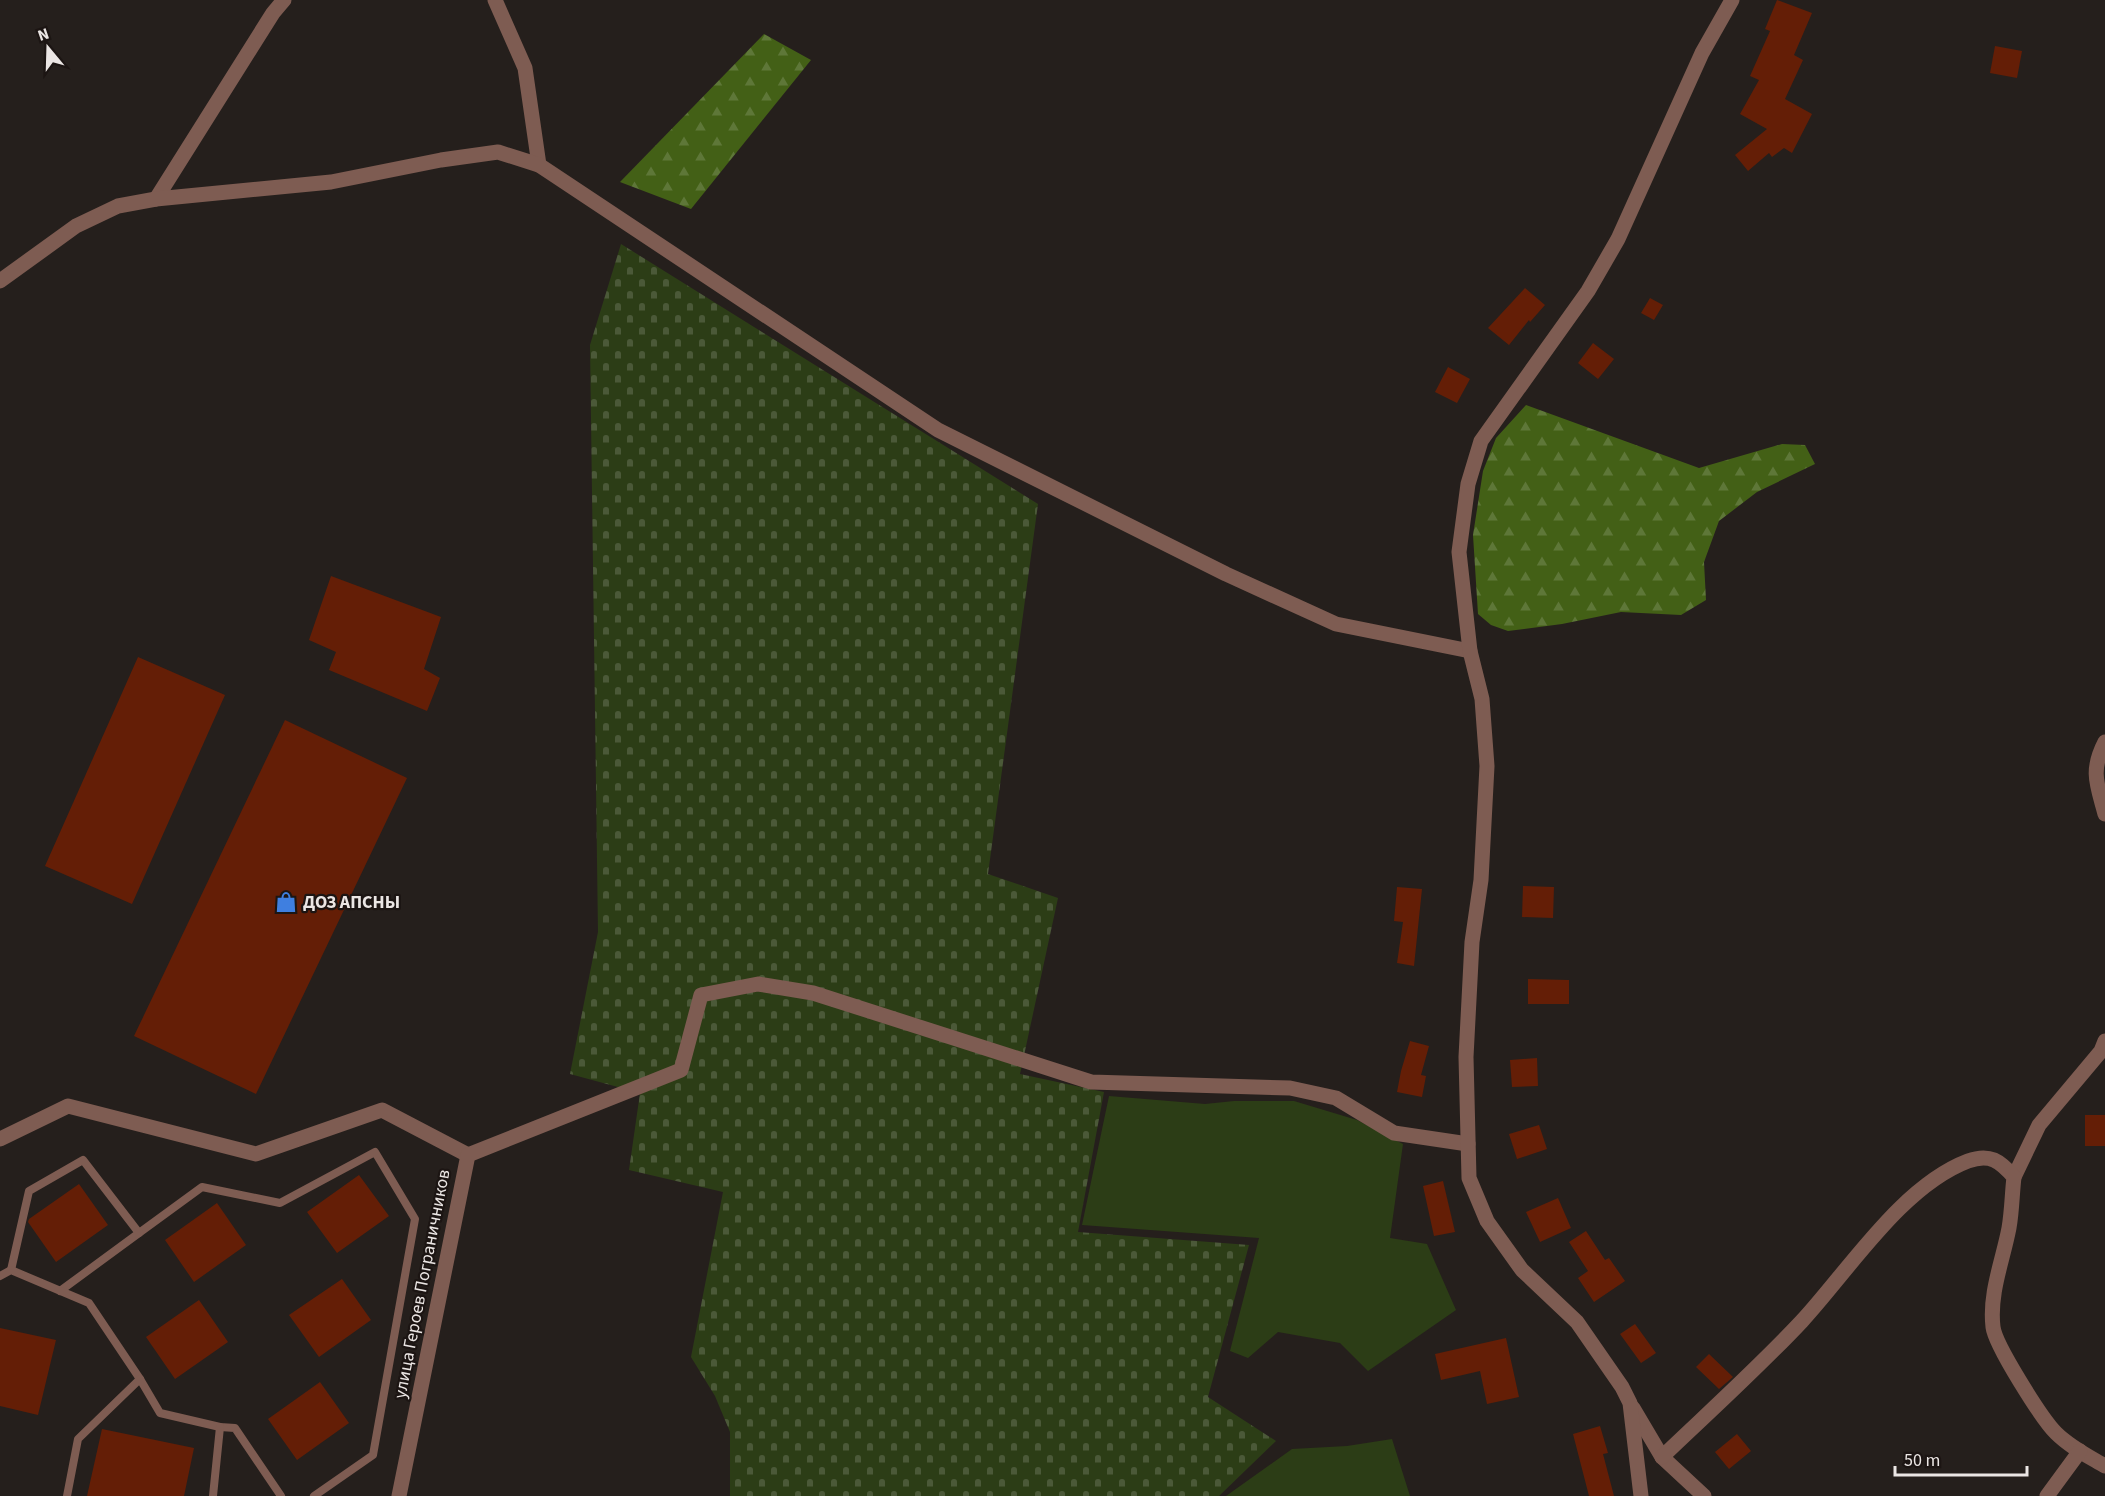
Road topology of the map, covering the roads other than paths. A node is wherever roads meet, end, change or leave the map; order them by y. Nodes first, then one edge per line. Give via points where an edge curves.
1 (284, 0) edge
2 (495, 0) edge
3 (1732, 0) edge
4 (539, 165) junction
5 (156, 199) junction
6 (0, 281) edge
7 (1470, 651) junction
8 (2105, 742) edge
9 (2105, 814) edge
10 (2105, 1041) edge
11 (0, 1139) edge
12 (1468, 1144) junction
13 (468, 1155) junction
14 (2014, 1177) junction
15 (139, 1233) junction
16 (11, 1270) junction
17 (0, 1276) edge
18 (60, 1291) junction
19 (140, 1379) junction
20 (1630, 1403) junction
21 (220, 1427) junction
22 (2080, 1451) junction
23 (1662, 1456) junction
24 (2105, 1466) edge
25 (67, 1496) edge
26 (213, 1496) edge
27 (280, 1496) edge
28 (314, 1496) edge
29 (399, 1496) edge
30 (1641, 1496) edge
31 (1704, 1496) edge
32 (2047, 1496) edge

1 - 5 street
2 - 4 street via 525,68
3 - 7 street via 1702,53 1618,240 1588,291 1481,441 1468,484 1459,552
4 - 5 street via 498,152 331,182
4 - 7 street via 938,430 1226,574 1336,624
5 - 6 street via 118,206 76,226
7 - 12 street via 1482,699 1487,766 1466,1057
8 - 9 street via 2096,758 2096,780
10 - 14 street via 2102,1051 2039,1125
11 - 13 street via 68,1106 256,1154 382,1110
12 - 13 street, улица Героев Пограничников via 1394,1133 1336,1098 1290,1088 1091,1082 813,993 758,984 701,995 681,1070
12 - 20 street via 1469,1178 1487,1221 1522,1270 1577,1322
13 - 29 street, улица Героев Пограничников
14 - 22 street via 2009,1228 1994,1294 1993,1328 2038,1411 2055,1433
14 - 23 street via 2003,1164 1988,1157 1968,1161 1937,1176 1893,1215 1802,1321
15 - 16 lane via 83,1160 29,1191
15 - 18 lane
15 - 28 lane via 202,1187 280,1203 375,1152 415,1219 373,1455
16 - 17 lane
16 - 18 lane
18 - 19 lane via 89,1303
19 - 21 lane via 160,1413
19 - 25 lane via 78,1439
20 - 23 street
20 - 30 street
21 - 26 lane
21 - 27 lane via 235,1428
22 - 24 street
22 - 32 street
23 - 31 street

